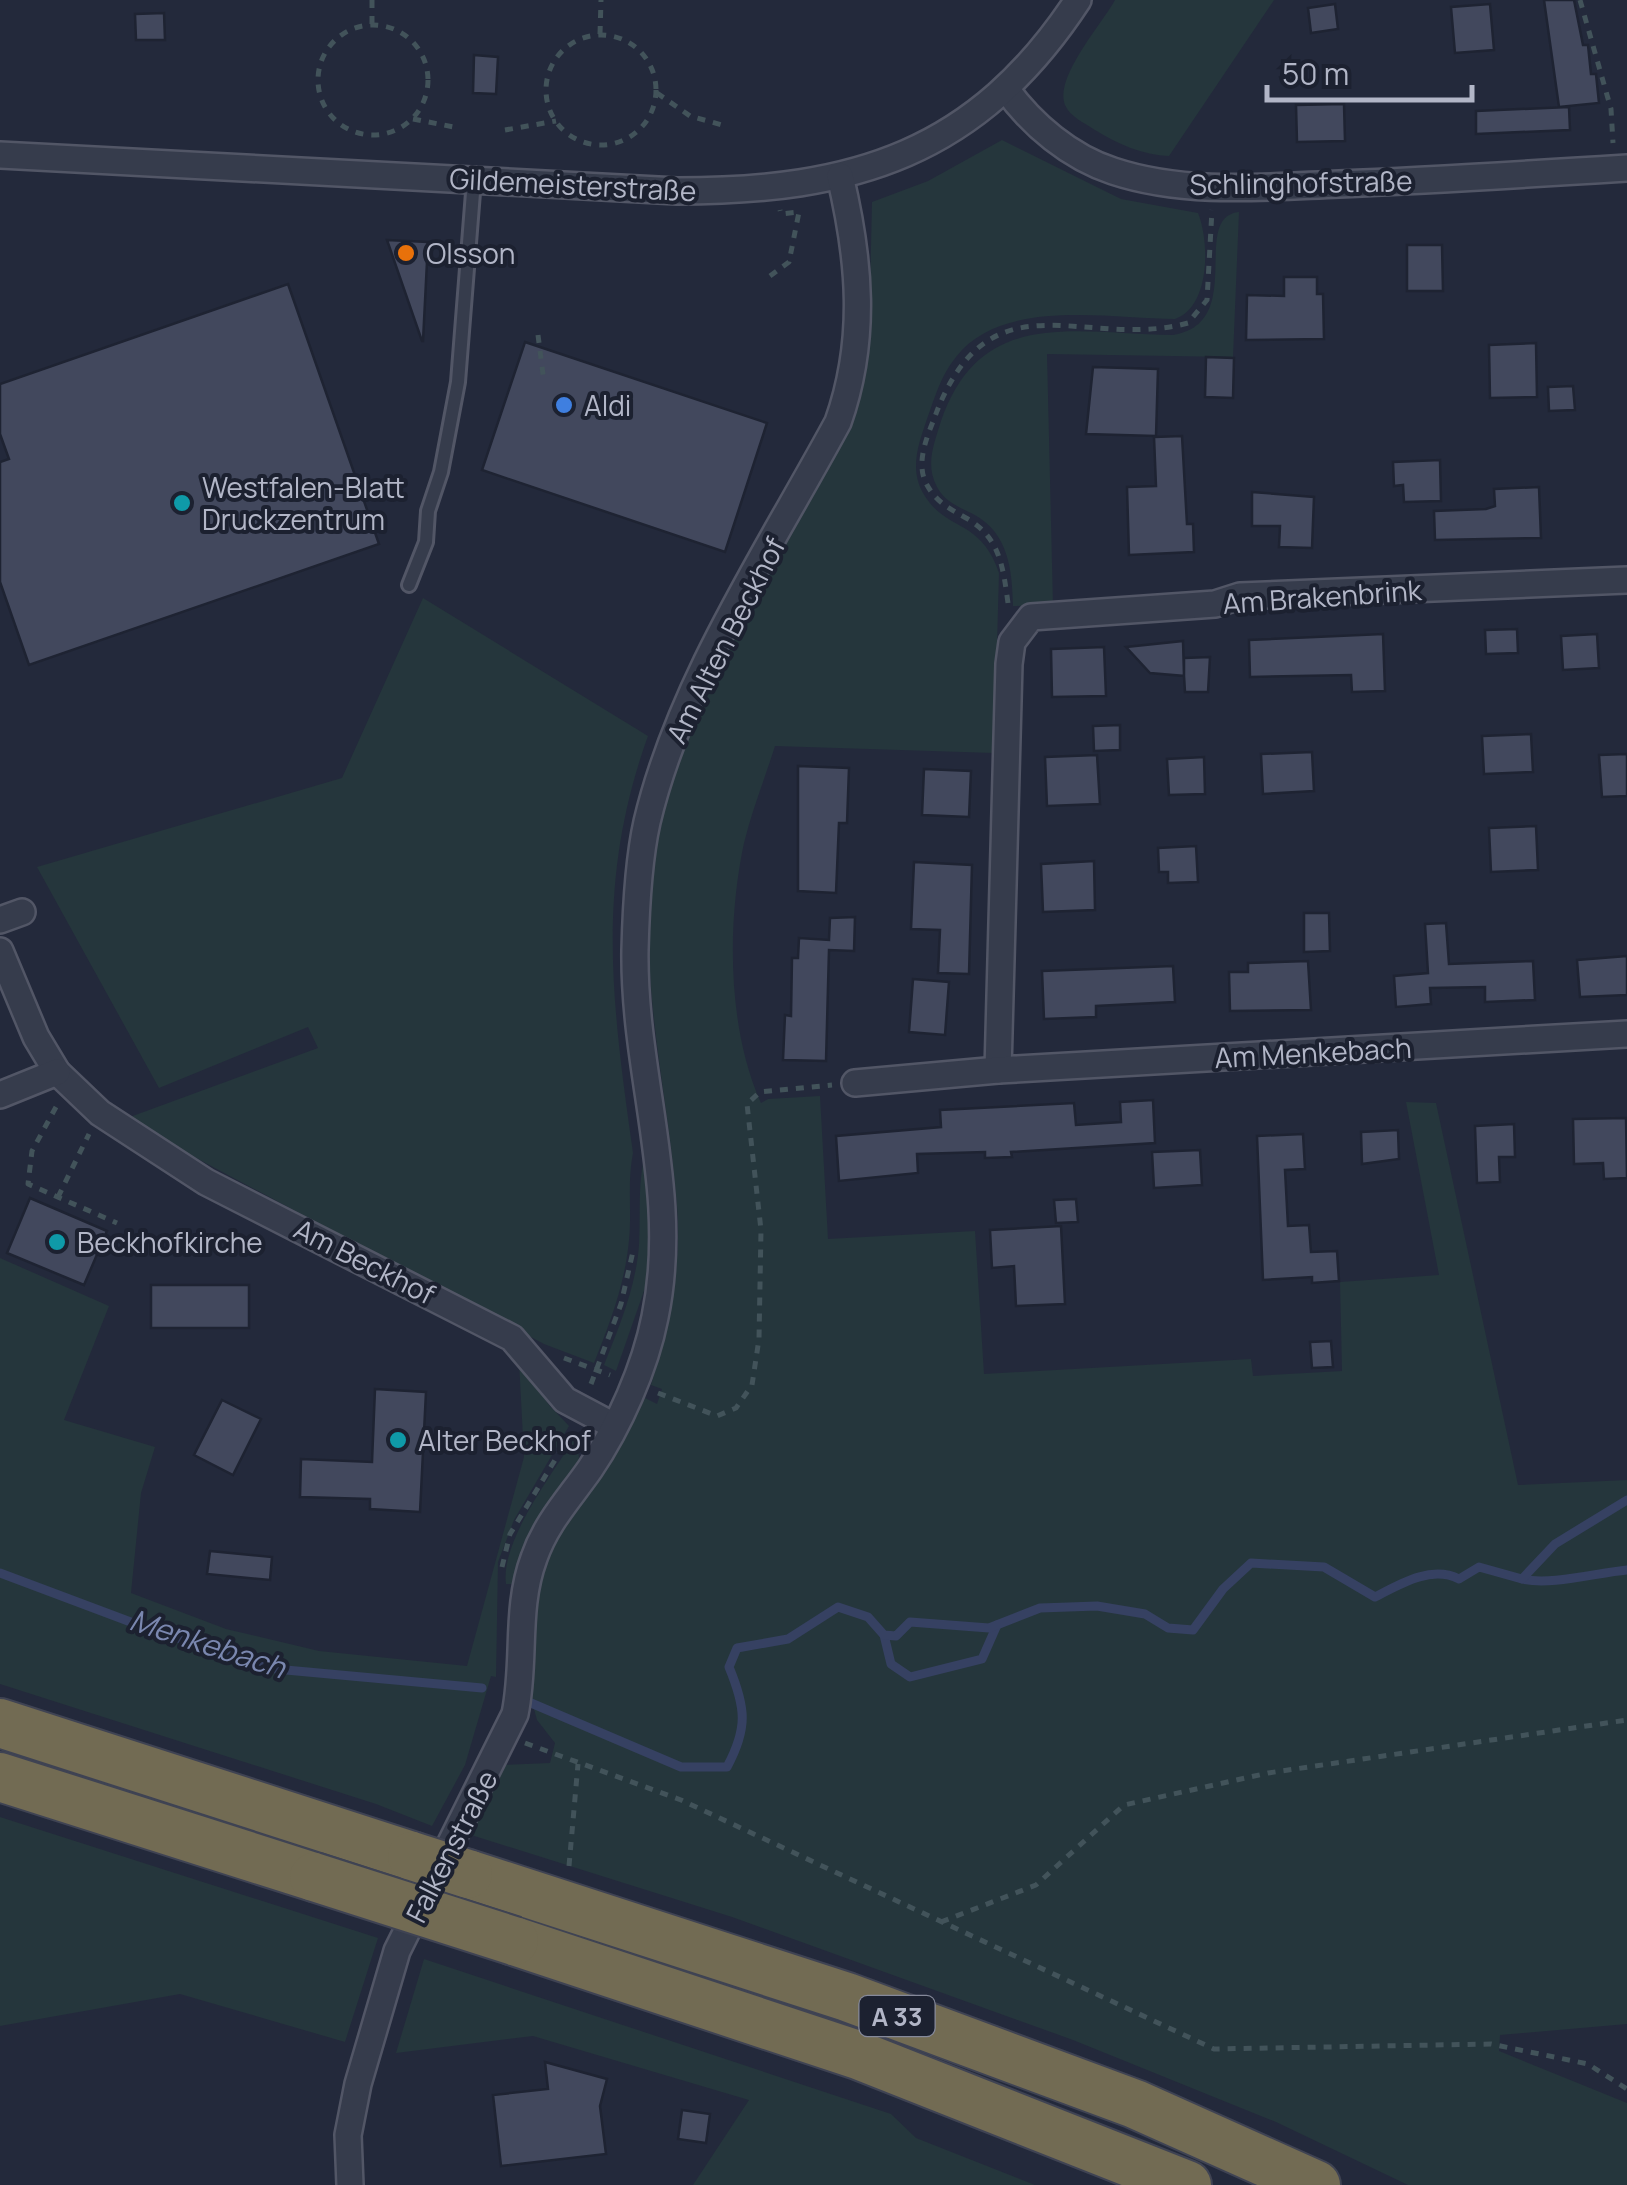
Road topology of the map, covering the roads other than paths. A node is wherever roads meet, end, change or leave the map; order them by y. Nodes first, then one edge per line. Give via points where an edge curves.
1 (1078, 0) edge
2 (1006, 90) junction
3 (0, 155) edge
4 (1621, 168) edge
5 (840, 176) junction
6 (474, 180) junction
7 (1627, 580) edge
8 (409, 585) dead end
9 (2, 963) edge
10 (1627, 1034) edge
11 (998, 1070) junction
12 (57, 1072) junction
13 (855, 1083) road end
14 (0, 1095) edge
15 (614, 1426) junction
16 (557, 1510) joint
17 (0, 1724) edge
18 (0, 1777) edge
19 (350, 2185) edge
20 (1187, 2185) edge
21 (1316, 2185) edge

1 - 2 street, Gildemeisterstraße
2 - 4 street, Schlinghofstraße via 1085,159 1135,178 1214,187
2 - 5 street, Gildemeisterstraße via 923,147
3 - 6 street, Gildemeisterstraße
5 - 6 street, Gildemeisterstraße via 777,187 677,191
5 - 15 street, Am Alten Beckhof via 859,293 850,389 687,701 646,825 635,952 664,1235 655,1318
6 - 8 lane via 458,382 426,542
7 - 11 street, Am Brakenbrink via 1240,596 1216,604 1032,617 1020,627 1009,664
9 - 12 street, Am Beckhof
10 - 11 street, Am Menkebach
11 - 13 street, Am Menkebach
12 - 14 street
12 - 15 street, Am Beckhof via 100,1113 206,1182 512,1338 565,1400
15 - 16 street, Am Alten Beckhof
16 - 19 street, Falkenstraße via 524,1588 521,1686 507,1736 397,1952 358,2084 348,2135
17 - 21 highway, A 33, bridge via 847,1997 1134,2104
18 - 20 highway, A 33, bridge via 858,2055

